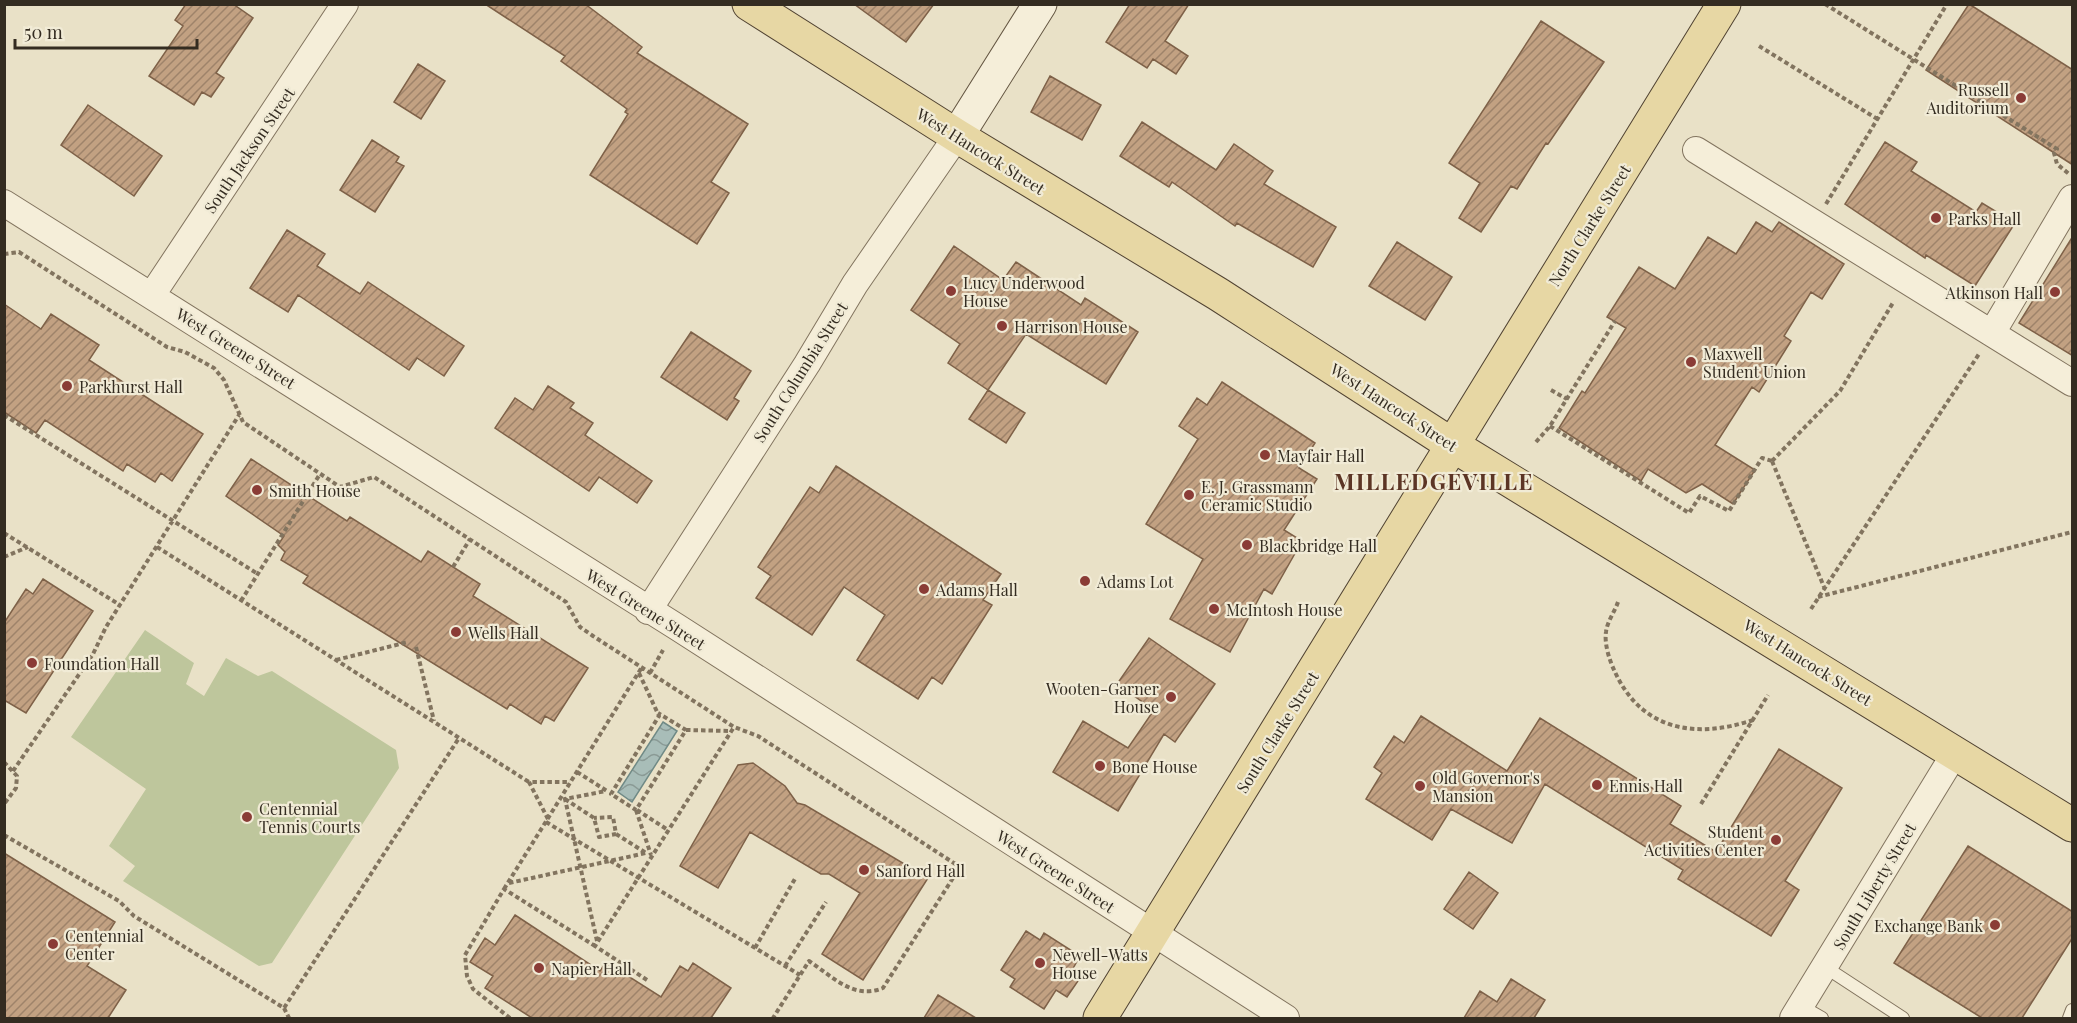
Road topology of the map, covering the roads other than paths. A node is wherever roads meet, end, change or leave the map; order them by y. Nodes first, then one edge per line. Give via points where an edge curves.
1 (345, 4) edge
2 (749, 4) edge
3 (1040, 4) edge
4 (1724, 4) edge
5 (957, 136) junction
6 (1696, 150) dead end
7 (2073, 198) edge
8 (4, 202) edge
9 (152, 295) junction
10 (1992, 333) junction
11 (2073, 383) edge
12 (1454, 446) junction
13 (648, 610) junction
14 (1955, 753) junction
15 (2073, 825) edge
16 (1152, 933) junction
17 (1825, 967) junction
18 (2072, 1011) edge
19 (1805, 1014) edge
20 (1100, 1018) edge
21 (1286, 1018) edge
22 (1903, 1018) edge
23 (2069, 1018) edge

1 - 9 street, South Jackson Street
2 - 5 main road, West Hancock Street
3 - 5 street
4 - 12 main road, North Clarke Street
5 - 12 main road, West Hancock Street via 1218,294
5 - 13 street, South Columbia Street via 855,284
6 - 10 street
7 - 10 street
8 - 9 street, West Greene Street
9 - 13 street, West Greene Street
10 - 11 street
12 - 14 main road, West Hancock Street
12 - 16 main road, South Clarke Street
13 - 16 street, West Greene Street
14 - 15 main road, West Hancock Street
14 - 17 street, South Liberty Street
16 - 20 main road, South Clarke Street
16 - 21 street, West Greene Street
17 - 19 street, South Liberty Street
17 - 22 lane
18 - 23 lane

